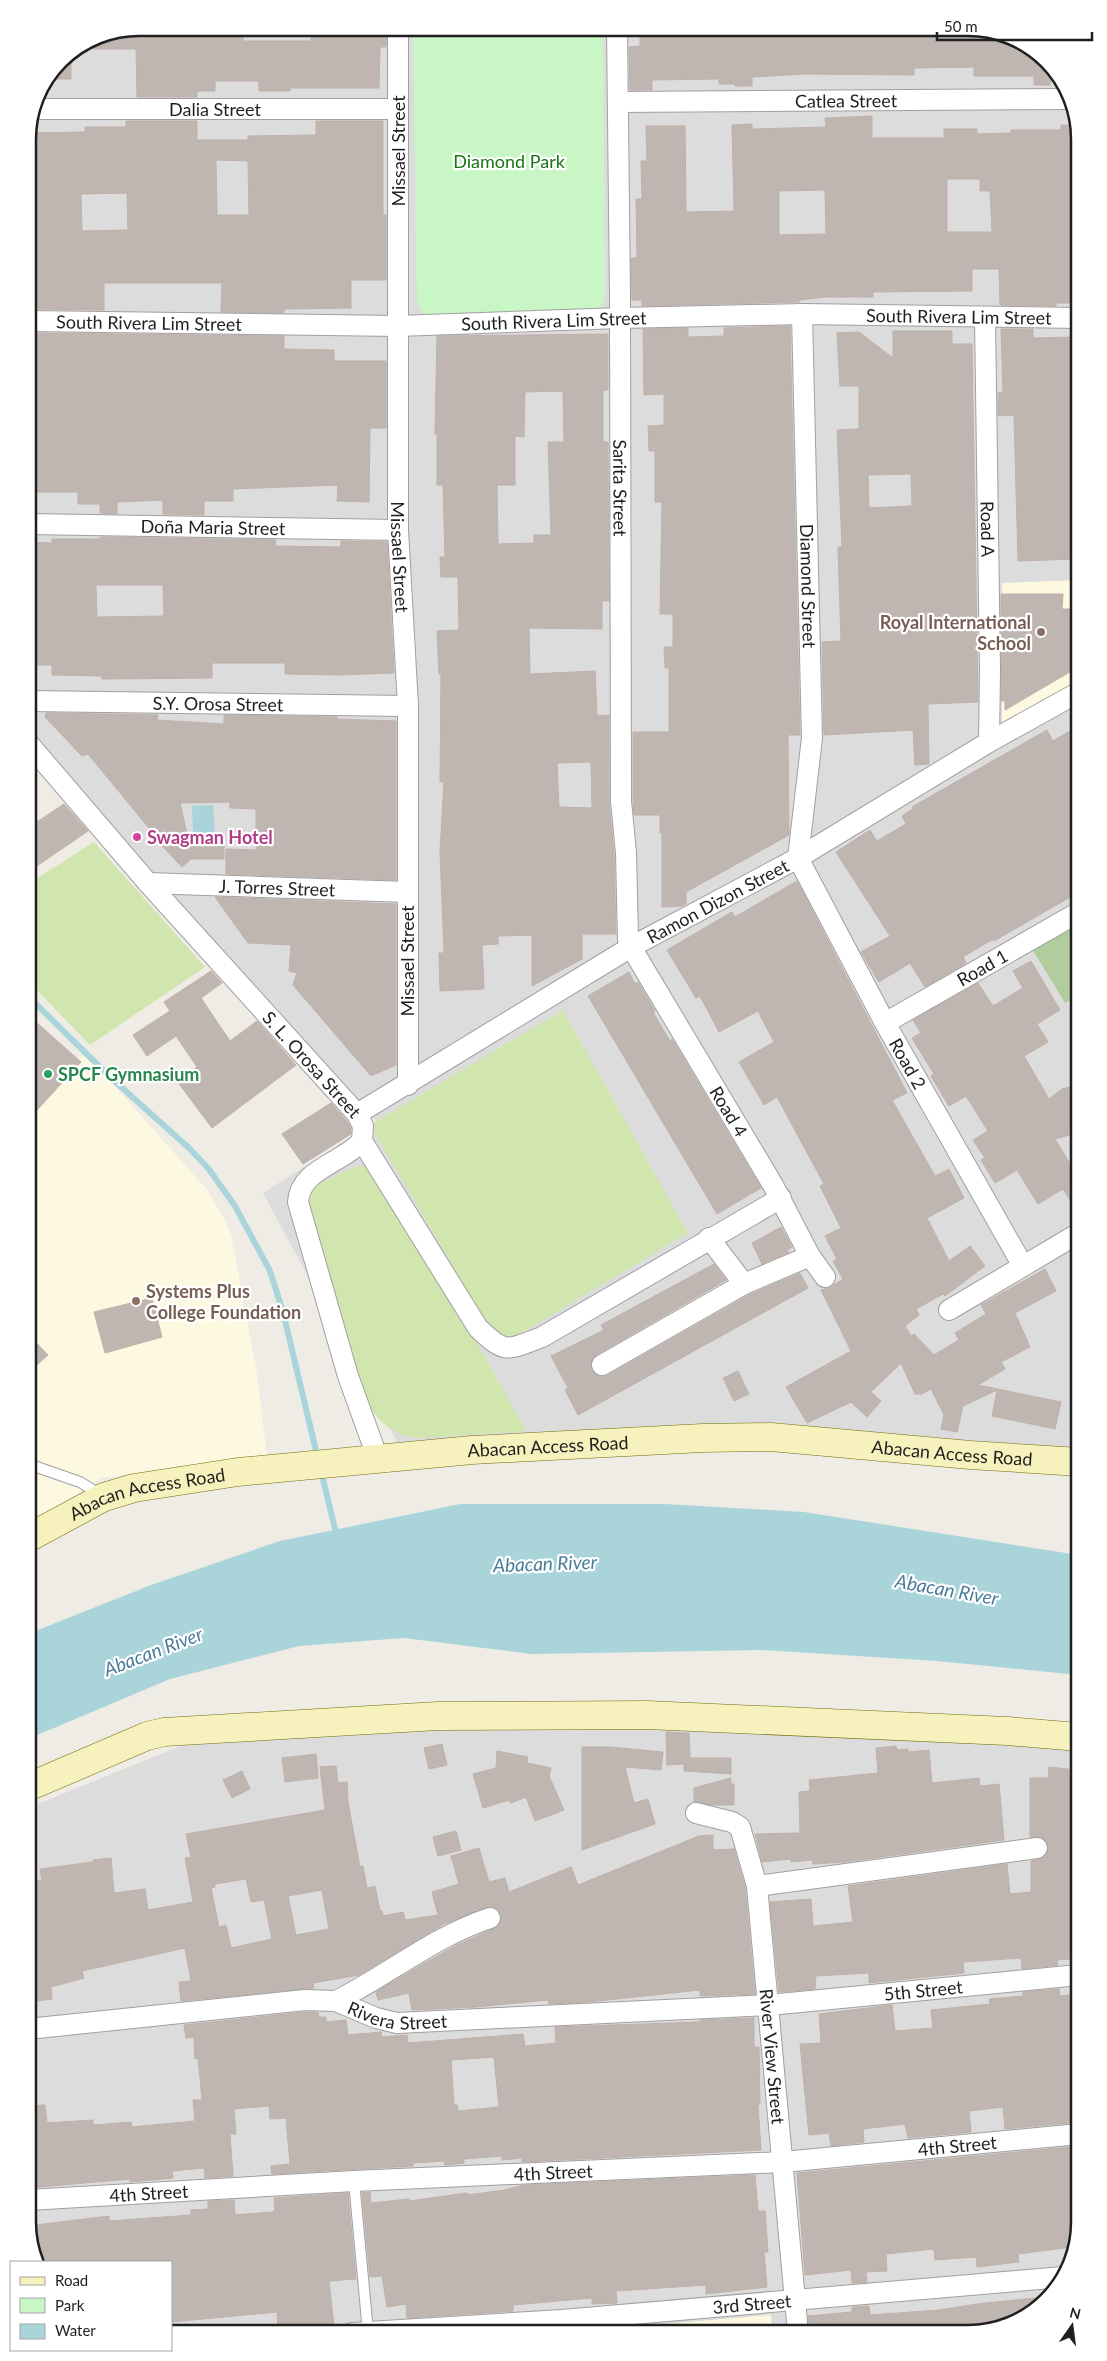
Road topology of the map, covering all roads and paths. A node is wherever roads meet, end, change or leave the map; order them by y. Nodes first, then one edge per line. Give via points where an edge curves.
1 (398, 36) edge
2 (617, 36) edge
3 (1063, 99) edge
4 (618, 102) junction
5 (41, 109) edge
6 (398, 109) junction
7 (802, 314) junction
8 (620, 318) junction
9 (985, 318) junction
10 (1071, 318) edge
11 (36, 321) edge
12 (397, 326) junction
13 (36, 524) edge
14 (398, 530) junction
15 (1071, 697) edge
16 (36, 701) edge
17 (408, 706) junction
18 (989, 742) junction
19 (36, 752) edge
20 (798, 858) junction
21 (148, 883) junction
22 (407, 892) junction
23 (1071, 917) edge
24 (631, 947) junction
25 (886, 1023) junction
26 (408, 1085) junction
27 (358, 1114) junction
28 (362, 1141) junction
29 (781, 1198) junction
30 (1071, 1237) edge
31 (709, 1238) junction
32 (810, 1256) junction
33 (1023, 1266) junction
34 (825, 1277) dead end
35 (744, 1284) junction
36 (949, 1310) dead end
37 (602, 1364) dead end
38 (378, 1459) junction
39 (1071, 1461) edge
40 (36, 1467) edge
41 (104, 1497) junction
42 (36, 1534) edge
43 (1071, 1736) edge
44 (36, 1784) edge
45 (696, 1813) dead end
46 (1037, 1848) dead end
47 (757, 1886) junction
48 (490, 1918) dead end
49 (1071, 1976) edge
50 (336, 2001) junction
51 (769, 2005) junction
52 (36, 2028) edge
53 (1071, 2135) edge
54 (782, 2162) junction
55 (354, 2181) junction
56 (36, 2200) edge
57 (1054, 2278) edge
58 (795, 2301) junction
59 (360, 2325) edge
60 (484, 2325) edge
61 (797, 2325) edge

1 - 6 street, Missael Street
2 - 4 street, Sarita Street
3 - 4 street, Catlea Street
4 - 8 street, Sarita Street
5 - 6 street, Dalia Street
6 - 12 street, Missael Street
7 - 8 street, South Rivera Lim Street
7 - 9 street, South Rivera Lim Street
7 - 20 street, Diamond Street via 812,738
8 - 12 street, South Rivera Lim Street
8 - 24 street, Sarita Street via 621,801
9 - 10 street, South Rivera Lim Street
9 - 18 street, Road A
11 - 12 street, South Rivera Lim Street
12 - 14 street, Missael Street
13 - 14 street, Doña Maria Street
14 - 17 street, Missael Street
15 - 18 street, Ramon Dizon Street
16 - 17 street, S.Y. Orosa Street
17 - 22 street, Missael Street
18 - 20 street, Ramon Dizon Street
19 - 21 street, S. L. Orosa Street
20 - 24 street, Ramon Dizon Street
20 - 25 street, Road 2
21 - 22 street, J. Torres Street
21 - 27 street, S. L. Orosa Street
22 - 26 street, Missael Street
23 - 25 street, Road 1
24 - 26 street, Ramon Dizon Street
24 - 29 street, Road 4
25 - 33 street, Road 2
26 - 27 street, Ramon Dizon Street
27 - 28 street, S. L. Orosa Street via 363,1126
28 - 31 street via 478,1328 495,1345 508,1349 542,1337
28 - 38 street, S. L. Orosa Street via 302,1184 298,1202 348,1376
29 - 31 street
29 - 32 street, Road 4
30 - 33 street
31 - 35 street
32 - 34 street, Road 4
32 - 35 street
33 - 36 street
35 - 37 street
38 - 39 street, Abacan Access Road via 472,1450 771,1437
38 - 41 street, Abacan Access Road via 238,1472 134,1488
40 - 41 lane via 80,1482
41 - 42 street, Abacan Access Road
43 - 44 street via 647,1715 438,1716 164,1732
45 - 47 street, River View Street via 740,1827
46 - 47 street
47 - 51 street, River View Street
48 - 50 street via 463,1927 369,1985
49 - 51 street, 5th Street
50 - 51 street, Rivera Street via 397,2023
50 - 52 street, Rivera Street via 304,2000
51 - 54 street, River View Street
53 - 54 street, 4th Street
54 - 55 street, 4th Street
54 - 58 street, River View Street
55 - 56 street, 4th Street
55 - 59 lane
57 - 58 street, 3rd Street
58 - 60 street, 3rd Street
58 - 61 street, River View Street

